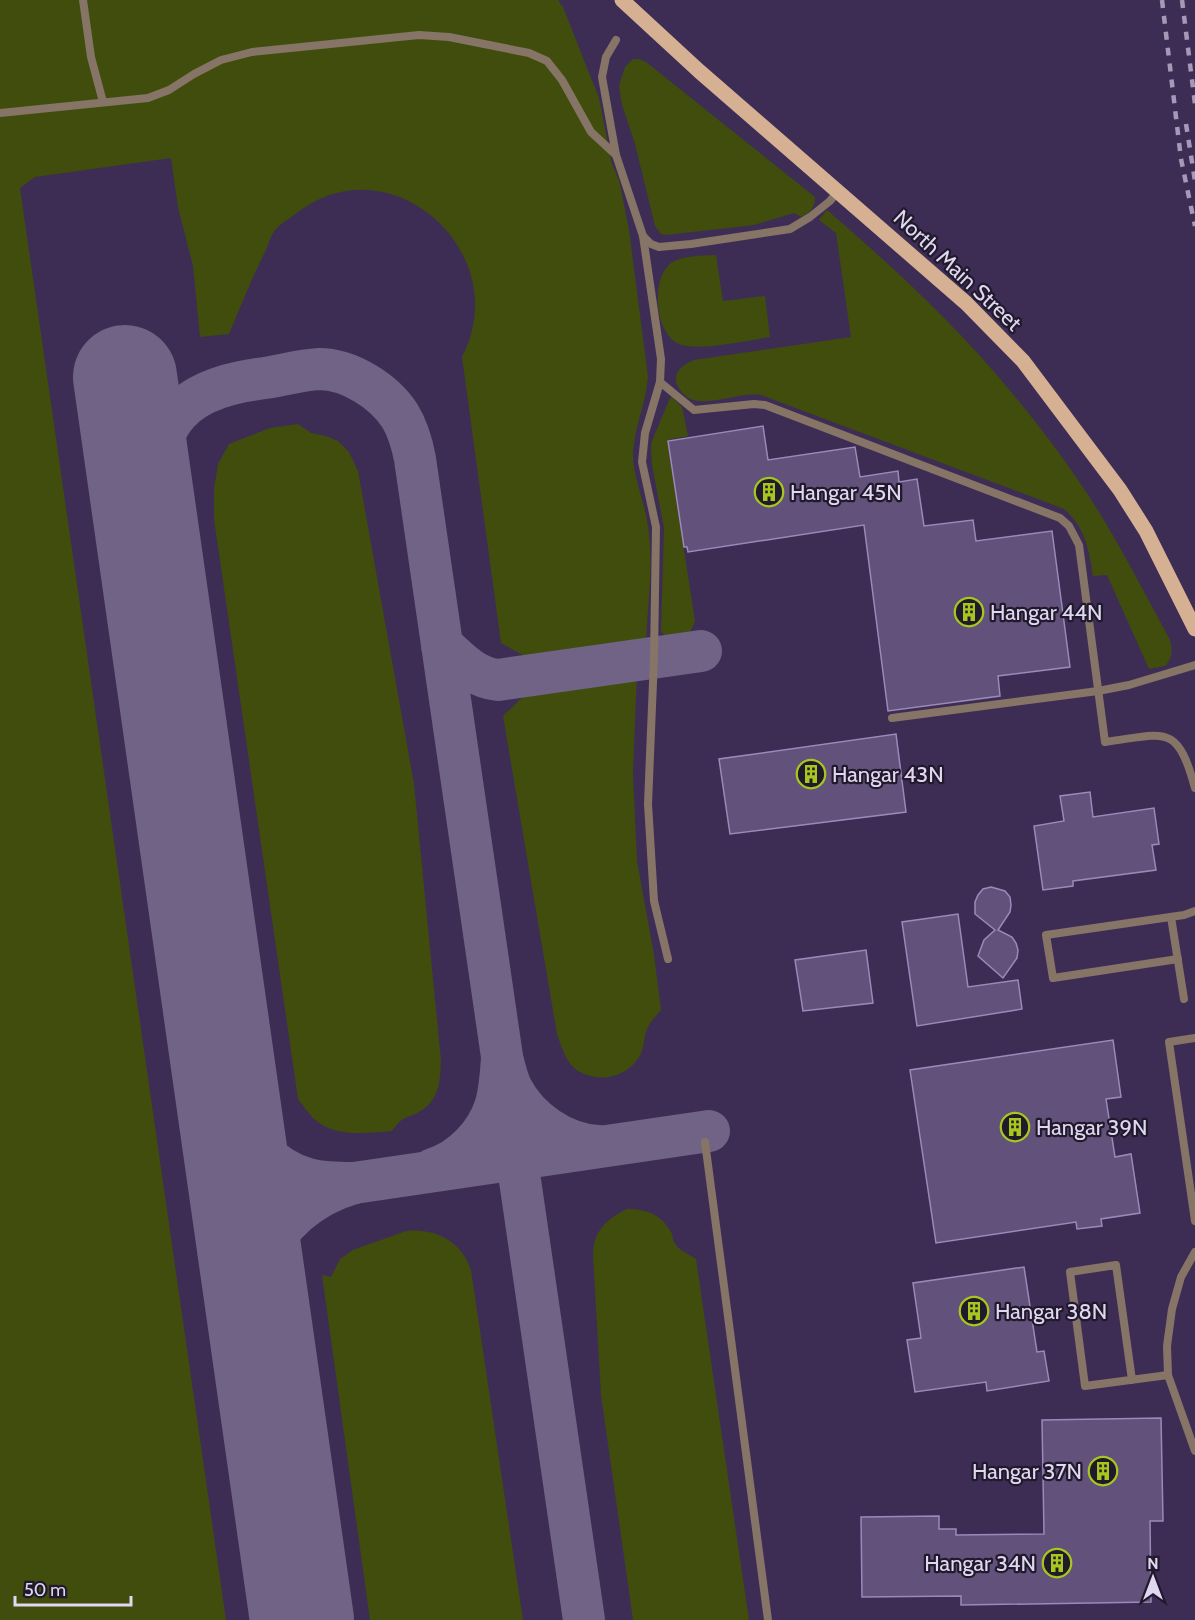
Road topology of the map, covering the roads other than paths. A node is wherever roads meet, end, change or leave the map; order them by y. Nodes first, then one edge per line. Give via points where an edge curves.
1 (82, 0) edge
2 (622, 0) edge
3 (616, 40) dead end
4 (103, 102) junction
5 (0, 113) edge
6 (616, 155) junction
7 (838, 191) junction
8 (643, 236) junction
9 (660, 382) junction
10 (1195, 629) edge
11 (1195, 665) edge
12 (1098, 691) junction
13 (892, 718) dead end
14 (1195, 788) edge
15 (1195, 911) edge
16 (1171, 917) junction
17 (668, 959) dead end
18 (1178, 959) junction
19 (1184, 999) dead end
20 (1195, 1038) edge
21 (705, 1142) dead end
22 (1195, 1221) edge
23 (1195, 1252) edge
24 (1168, 1375) junction
25 (1132, 1380) junction
26 (1195, 1451) edge
27 (768, 1620) edge

1 - 4 lane
2 - 7 main road, North Main Street
3 - 6 lane via 606,57 602,77
4 - 5 lane
4 - 6 lane via 148,98 221,60 252,52 419,35 449,37 529,53 547,61 591,132
6 - 8 lane
7 - 8 lane via 810,217 790,229 659,247
7 - 10 main road, North Main Street via 966,303 1023,361 1120,490 1146,531
8 - 9 lane via 661,359
9 - 12 lane via 694,410 765,405 1060,518 1079,545
9 - 17 lane via 645,433 642,462 656,527 649,827 654,902
11 - 12 lane
12 - 13 lane
12 - 14 lane via 1105,742 1170,737 1180,746
15 - 16 lane
16 - 18 lane
16 - 18 lane via 1046,934 1053,978
18 - 19 lane
20 - 22 lane via 1169,1042
21 - 27 lane
23 - 24 lane via 1181,1277 1172,1309
24 - 25 lane
24 - 26 lane
25 - 25 lane via 1116,1265 1070,1272 1085,1386

